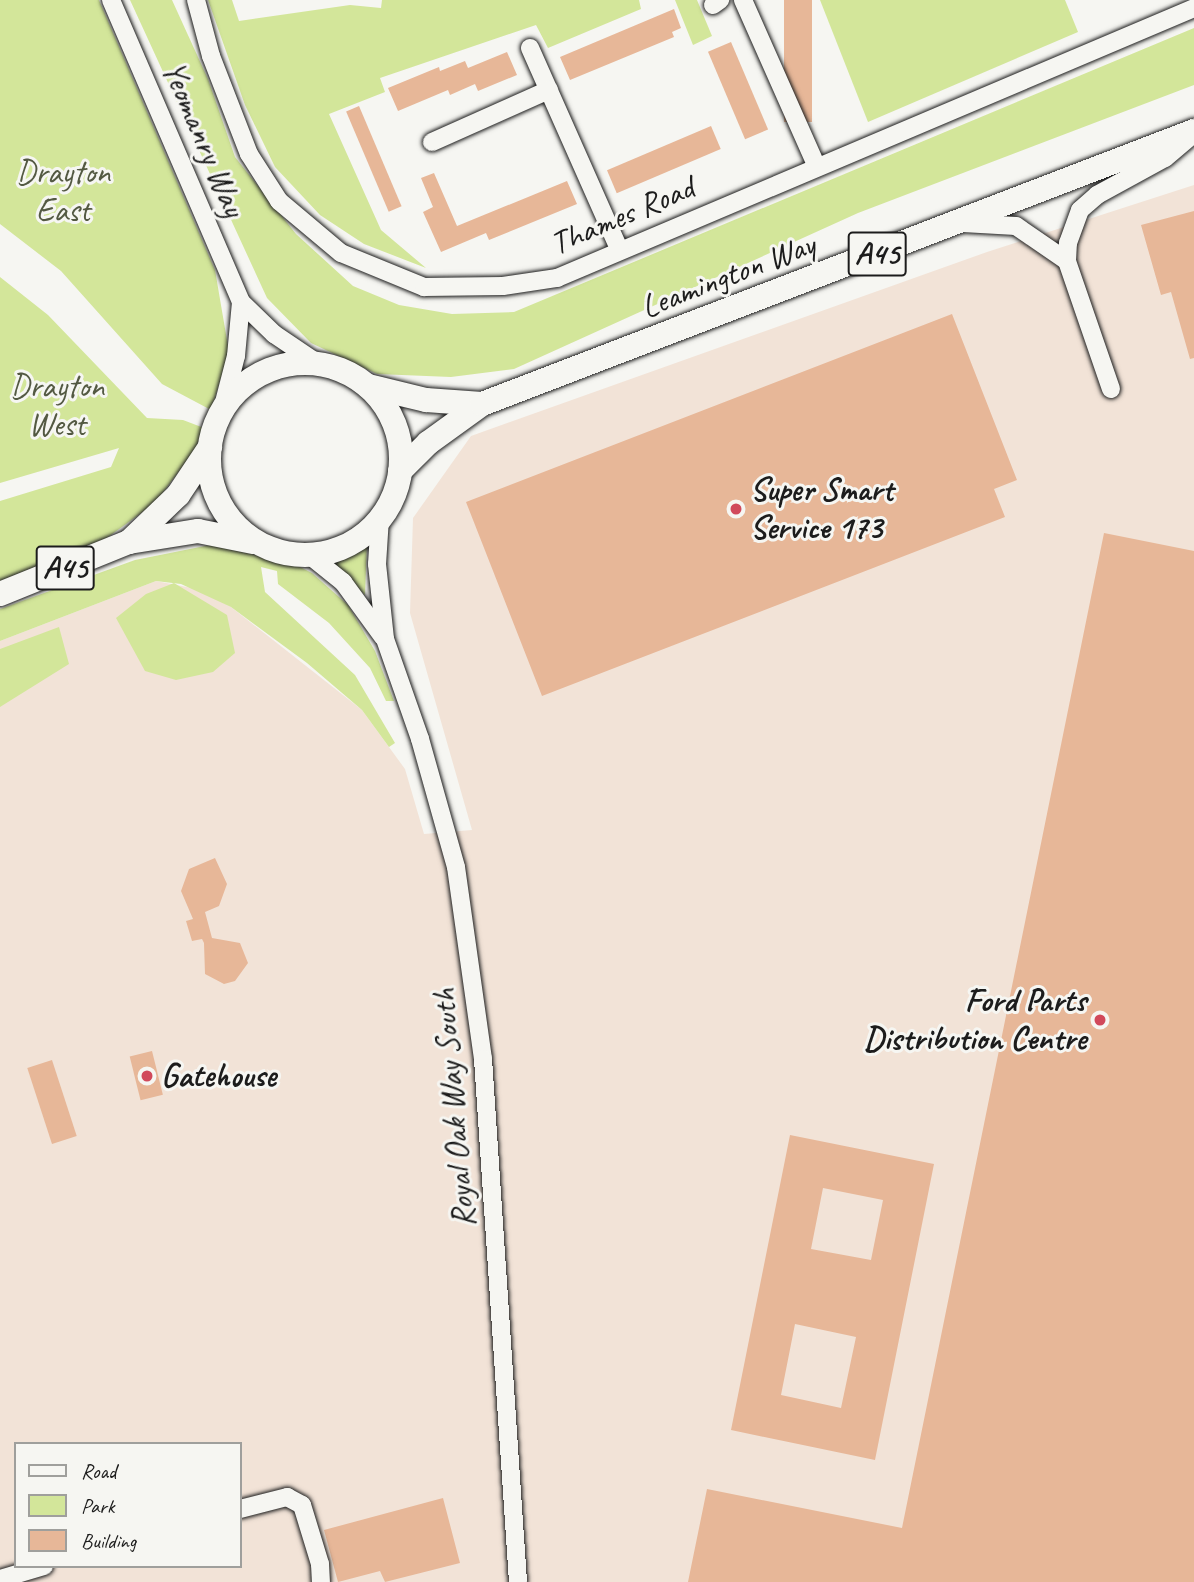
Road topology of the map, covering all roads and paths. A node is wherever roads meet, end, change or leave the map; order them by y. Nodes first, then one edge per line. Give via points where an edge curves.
1 (111, 0) edge
2 (196, 0) edge
3 (743, 0) edge
4 (1194, 8) edge
5 (530, 48) dead end
6 (549, 90) junction
7 (1194, 133) edge
8 (432, 142) dead end
9 (816, 165) junction
10 (956, 223) junction
11 (620, 249) junction
12 (1067, 261) junction
13 (241, 302) junction
14 (320, 365) junction
15 (369, 386) junction
16 (1111, 389) dead end
17 (482, 404) junction
18 (222, 410) junction
19 (210, 446) junction
20 (400, 471) junction
21 (380, 518) junction
22 (129, 542) junction
23 (261, 544) junction
24 (308, 554) junction
25 (0, 594) edge
26 (385, 639) junction
27 (242, 1508) edge
28 (37, 1568) edge
29 (0, 1579) edge
30 (321, 1582) edge
31 (518, 1582) edge

1 - 13 street, Yeomanry Way
2 - 11 street, Thames Road via 211,56 249,153 279,201 341,253 424,287 503,286 556,278
3 - 9 street
4 - 9 street, Thames Road
5 - 6 street
6 - 8 street
6 - 11 street
7 - 10 highway, Leamington Way / A45
7 - 12 street via 1080,209
9 - 11 street, Thames Road
10 - 12 street via 1016,226
10 - 17 highway, Leamington Way / A45
12 - 16 street
13 - 14 street, Yeomanry Way via 274,334
13 - 18 street, Yeomanry Way via 236,356
14 - 15 highway via 341,369
14 - 18 highway via 282,365 261,373 235,392
15 - 17 highway, Leamington Way / A45 via 426,400
15 - 20 highway via 387,408 399,437
17 - 20 highway, Leamington Way / A45 via 428,443
18 - 19 highway
19 - 22 highway, A45 via 178,495
19 - 23 highway via 209,469 218,500 237,527
20 - 21 highway via 391,502
21 - 24 highway via 354,542 327,553
21 - 26 street, Royal Oak Way South via 377,564
22 - 23 highway, A45 via 198,531
22 - 25 highway, A45
23 - 24 highway via 295,555
24 - 26 street, Royal Oak Way South via 343,582
26 - 31 street, Royal Oak Way South via 420,739 456,867 487,1090
27 - 30 street via 287,1497 302,1505
28 - 29 street

